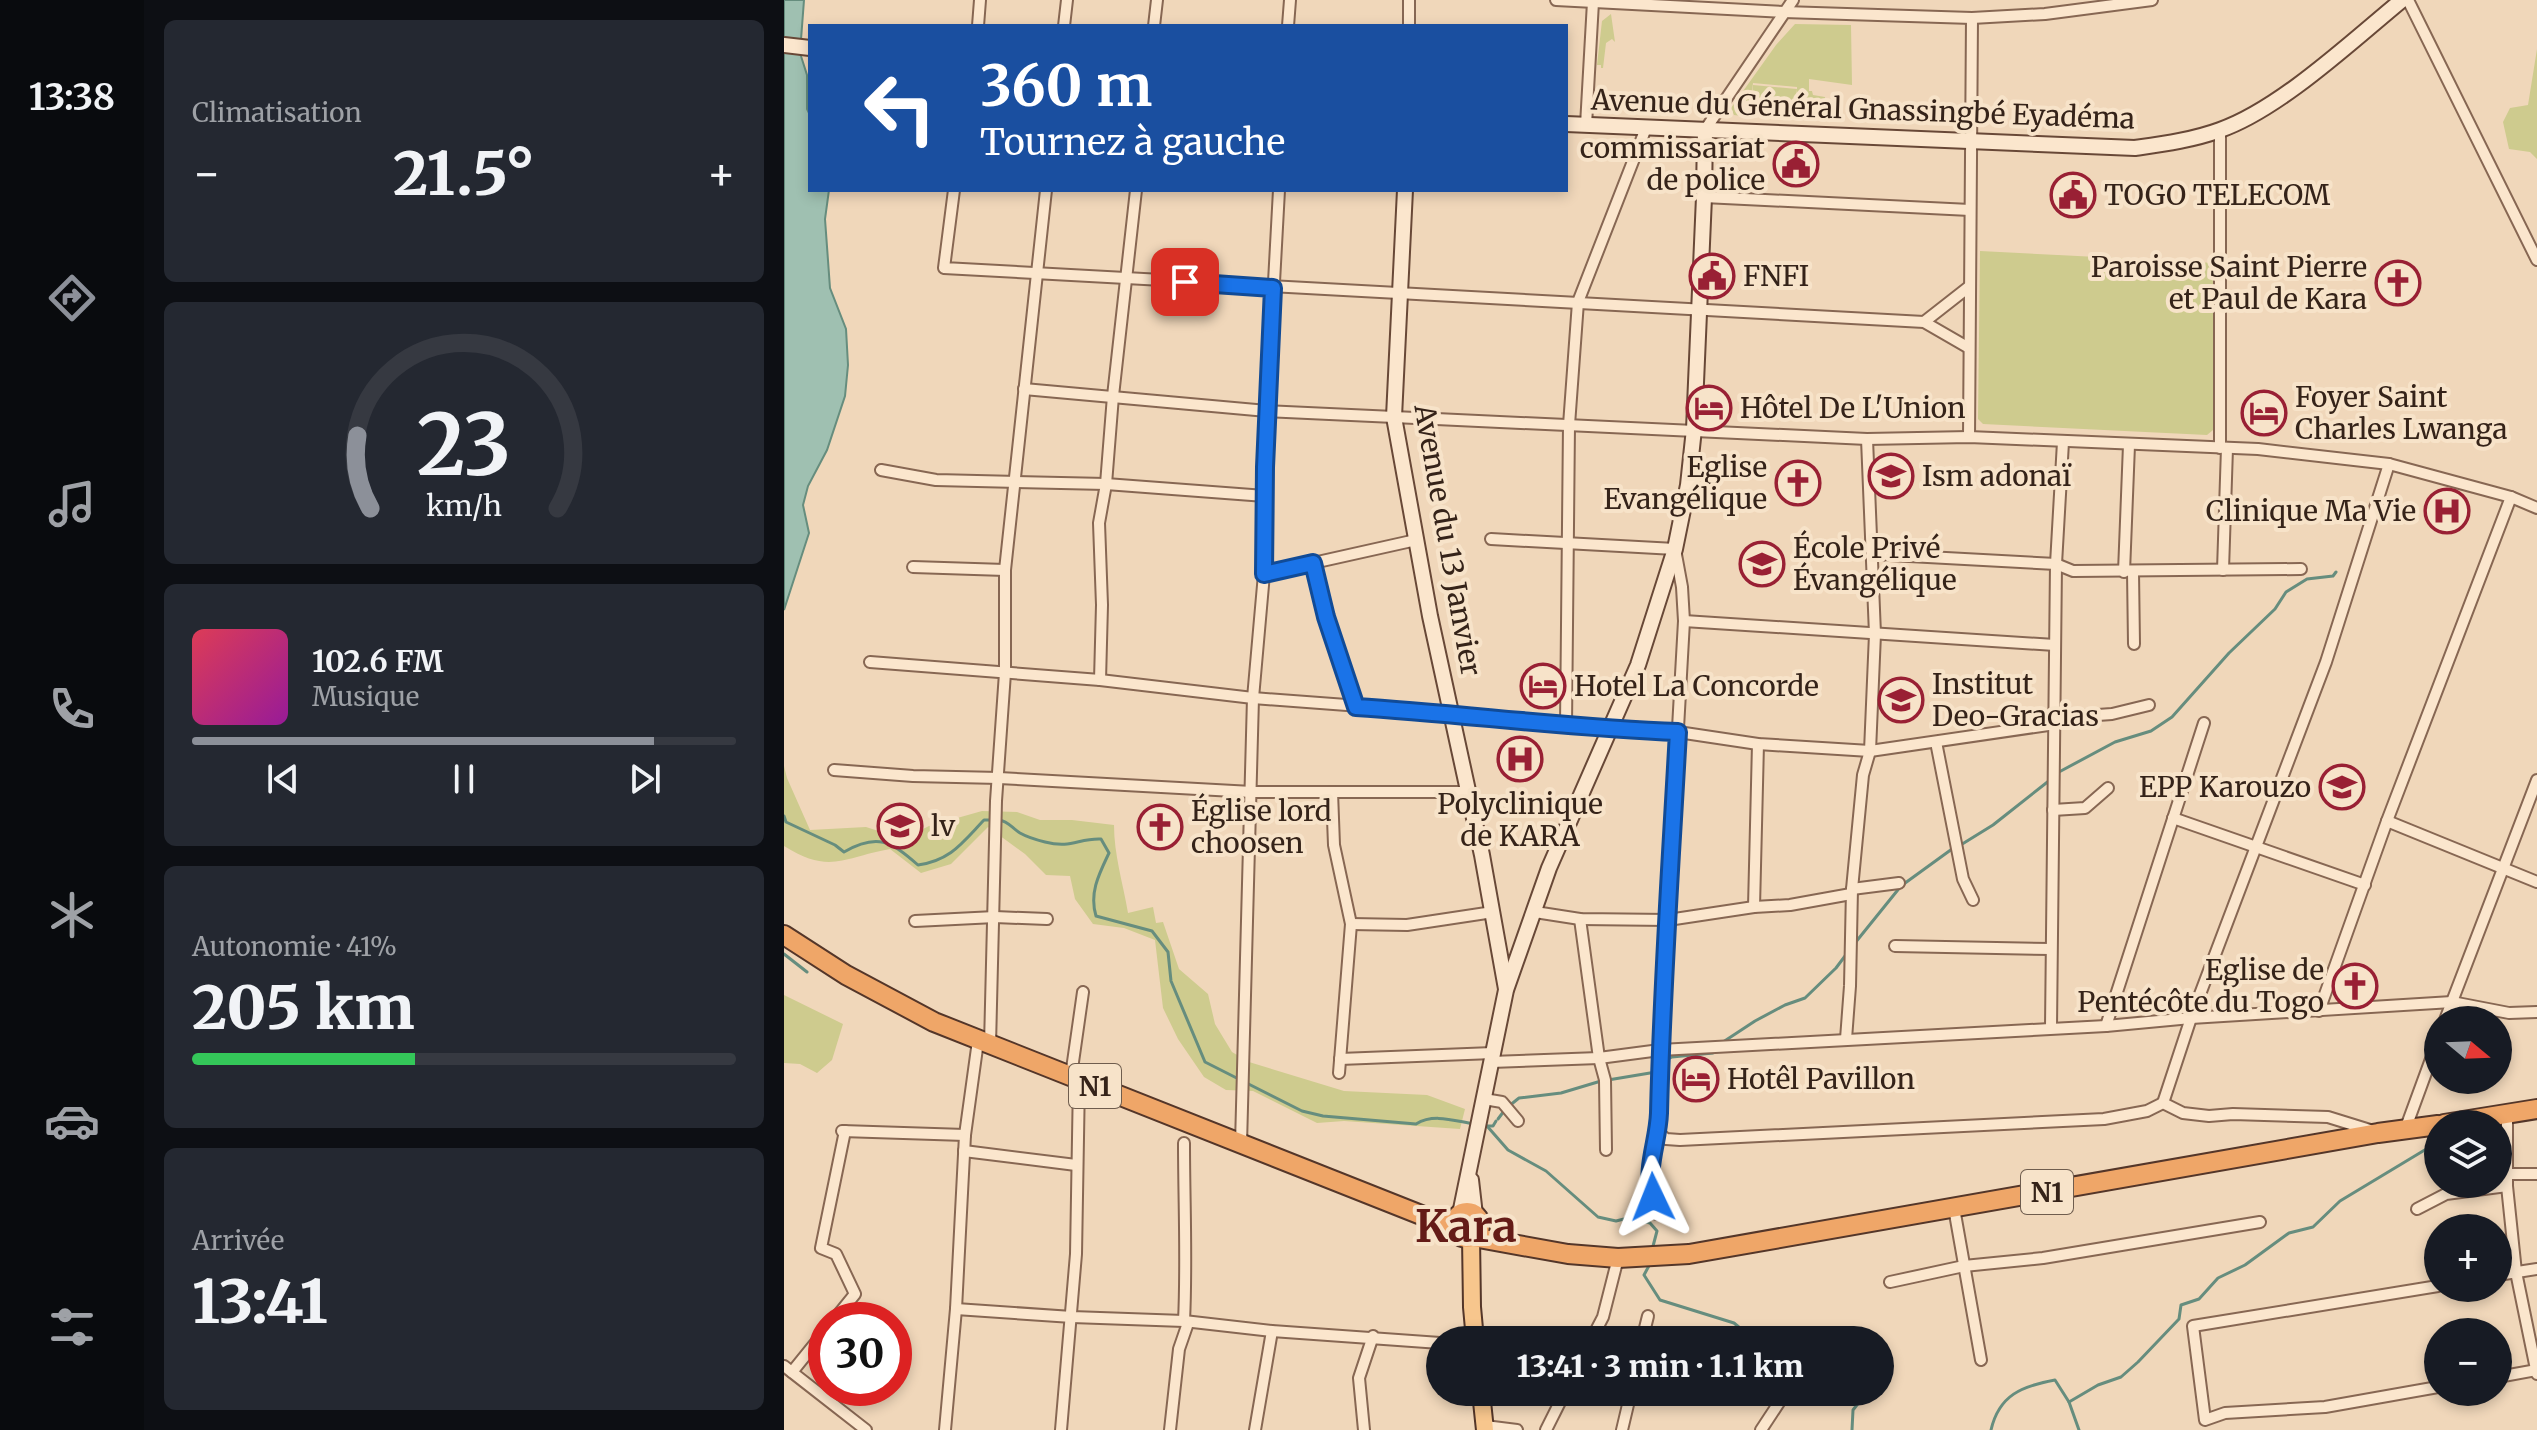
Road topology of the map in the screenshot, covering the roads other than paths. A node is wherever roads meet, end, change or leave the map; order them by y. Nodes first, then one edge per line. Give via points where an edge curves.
1 (980, 0) edge
2 (1067, 0) edge
3 (1157, 0) edge
4 (1290, 0) edge
5 (1409, 0) edge
6 (1556, 0) edge
7 (1793, 0) edge
8 (2152, 0) edge
9 (2402, 0) edge
10 (2408, 0) edge
11 (1593, 2) junction
12 (1714, 4) edge
13 (1784, 12) junction
14 (1972, 18) junction
15 (978, 24) edge
16 (1064, 24) edge
17 (1154, 24) edge
18 (1288, 24) edge
19 (1409, 24) edge
20 (784, 45) edge
21 (808, 48) edge
22 (1568, 124) edge
23 (1586, 125) junction
24 (1646, 128) junction
25 (1705, 130) junction
26 (2220, 130) junction
27 (1972, 141) junction
28 (954, 192) edge
29 (1046, 192) edge
30 (1136, 192) edge
31 (1279, 192) edge
32 (1405, 192) edge
33 (1704, 197) junction
34 (1970, 210) junction
35 (2537, 260) edge
36 (1037, 273) junction
37 (1126, 277) junction
38 (1970, 286) junction
39 (1273, 288) junction
40 (1400, 293) junction
41 (1578, 302) junction
42 (1699, 308) junction
43 (1924, 322) junction
44 (1969, 348) junction
45 (1024, 389) junction
46 (1113, 396) junction
47 (1267, 411) junction
48 (1394, 417) junction
49 (1569, 425) junction
50 (1694, 429) junction
51 (1969, 437) junction
52 (1867, 439) junction
53 (2063, 442) junction
54 (2129, 445) junction
55 (2223, 448) junction
56 (2389, 464) junction
57 (881, 470) dead end
58 (1015, 484) junction
59 (1106, 484) junction
60 (1265, 496) junction
61 (2511, 497) junction
62 (2537, 508) edge
63 (1491, 539) dead end
64 (1416, 540) junction
65 (1568, 544) junction
66 (1675, 549) junction
67 (1872, 554) junction
68 (1313, 563) junction
69 (2056, 564) junction
70 (913, 567) dead end
71 (2301, 569) dead end
72 (1005, 570) junction
73 (2223, 570) junction
74 (2128, 572) junction
75 (1264, 574) junction
76 (1684, 621) junction
77 (1875, 634) junction
78 (2134, 644) dead end
79 (2055, 645) junction
80 (870, 662) dead end
81 (1005, 673) junction
82 (1100, 680) junction
83 (1253, 698) junction
84 (2149, 705) dead end
85 (1356, 707) junction
86 (1453, 713) junction
87 (2055, 721) junction
88 (2204, 723) dead end
89 (1566, 725) junction
90 (1611, 730) junction
91 (1678, 732) junction
92 (1936, 742) junction
93 (1758, 744) junction
94 (1870, 751) junction
95 (834, 770) dead end
96 (999, 778) junction
97 (2537, 780) edge
98 (2108, 788) dead end
99 (1252, 792) junction
100 (1332, 792) junction
101 (1469, 792) junction
102 (2053, 810) junction
103 (2173, 818) junction
104 (2387, 821) junction
105 (2255, 848) junction
106 (2504, 868) junction
107 (2537, 882) edge
108 (1899, 883) dead end
109 (2365, 885) junction
110 (1852, 891) junction
111 (1973, 900) dead end
112 (1754, 907) junction
113 (1493, 912) junction
114 (1535, 912) junction
115 (995, 917) junction
116 (1047, 919) dead end
117 (1580, 919) junction
118 (1668, 920) junction
119 (915, 921) dead end
120 (1351, 924) junction
121 (784, 935) edge
122 (1895, 946) dead end
123 (2051, 949) junction
124 (1506, 990) junction
125 (1083, 992) dead end
126 (2452, 1002) junction
127 (2450, 1006) edge
128 (2319, 1011) junction
129 (2537, 1012) edge
130 (2191, 1018) junction
131 (2106, 1026) junction
132 (2051, 1027) junction
133 (1846, 1039) junction
134 (984, 1043) junction
135 (1660, 1050) junction
136 (1492, 1057) junction
137 (1599, 1058) junction
138 (1340, 1059) junction
139 (1339, 1073) dead end
140 (1075, 1078) junction
141 (2424, 1078) edge
142 (1484, 1099) junction
143 (2163, 1103) junction
144 (2537, 1109) edge
145 (2512, 1113) edge
146 (1518, 1121) dead end
147 (2424, 1127) edge
148 (2405, 1130) junction
149 (1658, 1132) junction
150 (2378, 1133) junction
151 (965, 1135) junction
152 (1184, 1143) dead end
153 (1241, 1144) junction
154 (1606, 1150) dead end
155 (964, 1151) junction
156 (1076, 1165) junction
157 (2512, 1174) edge
158 (2537, 1174) edge
159 (2438, 1198) edge
160 (2508, 1198) edge
161 (1954, 1208) junction
162 (2417, 1209) dead end
163 (1657, 1214) dead end
164 (2260, 1222) dead end
165 (1466, 1226) junction
166 (1618, 1258) junction
167 (1964, 1266) junction
168 (2537, 1269) edge
169 (2516, 1272) junction
170 (2512, 1273) edge
171 (1890, 1282) dead end
172 (2424, 1288) edge
173 (849, 1302) edge
174 (956, 1309) junction
175 (1648, 1316) dead end
176 (1072, 1317) junction
177 (1186, 1322) junction
178 (1474, 1326) edge
179 (1598, 1326) edge
180 (1646, 1326) edge
181 (1272, 1331) junction
182 (1373, 1336) junction
183 (1426, 1342) edge
184 (808, 1348) edge
185 (1981, 1360) dead end
186 (788, 1369) edge
187 (2537, 1371) edge
188 (2512, 1375) edge
189 (2424, 1389) edge
190 (1483, 1406) edge
191 (1558, 1406) edge
192 (1628, 1406) edge
193 (1777, 1406) edge
194 (1485, 1428) edge
195 (866, 1430) edge
196 (945, 1430) edge
197 (1061, 1430) edge
198 (1170, 1430) edge
199 (1255, 1430) edge
200 (1364, 1430) edge
201 (1517, 1430) edge
202 (1546, 1430) edge
203 (1622, 1430) edge
204 (1761, 1430) edge

1 - 15 street
2 - 16 street
3 - 17 street
4 - 18 street
5 - 19 street
6 - 11 street
7 - 13 street
8 - 14 street
9 - 26 main road, Avenue du Général Gnassingbé Eyadéma via 2282,95
10 - 35 street
11 - 12 street
11 - 23 street
12 - 13 street
13 - 14 street
13 - 25 street
14 - 27 street
20 - 21 main road
22 - 23 main road, Avenue du Général Gnassingbé Eyadéma
23 - 24 main road, Avenue du Général Gnassingbé Eyadéma
24 - 25 main road, Avenue du Général Gnassingbé Eyadéma
24 - 41 street
25 - 27 main road, Avenue du Général Gnassingbé Eyadéma
25 - 33 main road
26 - 27 main road, Avenue du Général Gnassingbé Eyadéma via 2135,148
26 - 55 street
27 - 34 street
28 - 36 street via 944,268
29 - 36 street
30 - 37 street
31 - 39 street
32 - 40 main road, Avenue du 13 Janvier
33 - 34 street
33 - 42 main road
34 - 38 street
36 - 37 street
36 - 45 street
37 - 39 street
37 - 46 street
38 - 43 street
38 - 44 street
39 - 40 street
39 - 47 street
40 - 41 street
40 - 48 main road, Avenue du 13 Janvier
41 - 42 street
41 - 49 street
42 - 43 street
42 - 50 main road
43 - 44 street
44 - 51 street
45 - 46 street
45 - 58 street
46 - 47 street
46 - 59 street
47 - 48 street
47 - 60 street
48 - 49 street
48 - 64 main road, Avenue du 13 Janvier
49 - 50 street
49 - 65 street
50 - 52 street
50 - 66 main road
51 - 52 street
51 - 53 street
52 - 67 street
53 - 54 street
53 - 69 street
54 - 55 street
54 - 74 street
55 - 56 street
55 - 73 street
56 - 61 street
56 - 105 street via 2326,662
57 - 58 street via 936,480
58 - 59 street
58 - 72 street
59 - 60 street
59 - 82 street via 1099,523
60 - 75 street
61 - 62 street
61 - 104 street
63 - 65 street
64 - 68 street
64 - 86 main road, Avenue du 13 Janvier
65 - 66 street
65 - 89 street
66 - 76 street
66 - 90 main road
67 - 69 street
67 - 77 street
68 - 75 street
68 - 85 street
69 - 74 street via 2073,571
69 - 79 street
70 - 72 street
71 - 73 street
72 - 81 street
73 - 74 street
74 - 78 street
75 - 83 street
76 - 77 street
76 - 91 street
77 - 79 street
77 - 94 street
79 - 87 street
80 - 81 street
81 - 82 street
81 - 96 street
82 - 83 street
83 - 85 street
83 - 99 street
84 - 87 street
85 - 86 street
86 - 89 street
86 - 101 main road, Avenue du 13 Janvier
87 - 92 street
87 - 102 street
88 - 103 street
89 - 90 street
90 - 91 street
90 - 114 main road via 1549,868
91 - 93 street
91 - 118 street
92 - 94 street
92 - 111 street via 1963,879
93 - 94 street
93 - 112 street
94 - 110 street
95 - 96 street
96 - 99 street
96 - 115 street
97 - 106 street
98 - 102 street via 2085,808
99 - 100 street
99 - 153 street
100 - 101 street
100 - 120 street via 1334,845
101 - 113 main road, Avenue du 13 Janvier
102 - 123 street
103 - 105 street
103 - 131 street
104 - 106 street
104 - 109 street
105 - 109 street
105 - 130 street
106 - 107 street
106 - 126 street
108 - 110 street
109 - 128 street
110 - 112 street
110 - 133 street
112 - 118 street
113 - 120 street via 1407,925
113 - 124 main road, Avenue du 13 Janvier
114 - 117 street
114 - 124 main road
115 - 116 street
115 - 119 street
115 - 134 street
117 - 118 street
117 - 137 street
118 - 135 street
120 - 138 street
121 - 134 highway, N1 via 896,1003
122 - 123 street
123 - 132 street
124 - 136 main road
125 - 140 street
126 - 127 street
126 - 128 street
126 - 129 street via 2509,1013
128 - 130 street
130 - 131 street
130 - 143 street
131 - 132 street
132 - 133 street
133 - 135 street
134 - 140 highway, N1
134 - 151 street
135 - 137 street
135 - 149 street
136 - 137 street
136 - 138 street
136 - 142 main road
137 - 154 street via 1605,1080
138 - 139 street
140 - 153 highway, N1
140 - 156 street
141 - 148 street
142 - 146 street via 1502,1102
142 - 165 main road via 1469,1172
143 - 149 street via 2104,1119 1680,1140
143 - 150 street via 2183,1113 2209,1116 2328,1117
144 - 145 highway
147 - 148 highway, N1
148 - 150 highway, N1
149 - 163 street via 1649,1180
150 - 161 highway, N1
151 - 155 street
151 - 173 street via 844,1131 821,1248 836,1254 855,1294
152 - 177 street
153 - 165 highway, N1 via 1417,1213
155 - 156 street
155 - 174 street
156 - 176 street
157 - 158 street
159 - 162 street
160 - 169 street
161 - 166 highway, N1 via 1713,1251
161 - 167 street
164 - 167 street
165 - 166 highway, N1 via 1529,1248
165 - 178 main road
166 - 179 street
167 - 171 street
167 - 185 street
168 - 169 street
169 - 170 street
169 - 187 street
172 - 189 street via 2193,1326 2205,1420 2225,1413 2325,1407
174 - 176 street
174 - 196 street
175 - 180 street
176 - 177 street
176 - 197 street
177 - 181 street
177 - 198 street
181 - 182 street
181 - 199 street
182 - 183 street
182 - 200 street via 1359,1378
184 - 186 street
186 - 195 street
187 - 188 street
190 - 194 main road
191 - 202 street
192 - 203 street
193 - 204 street
194 - 201 street

